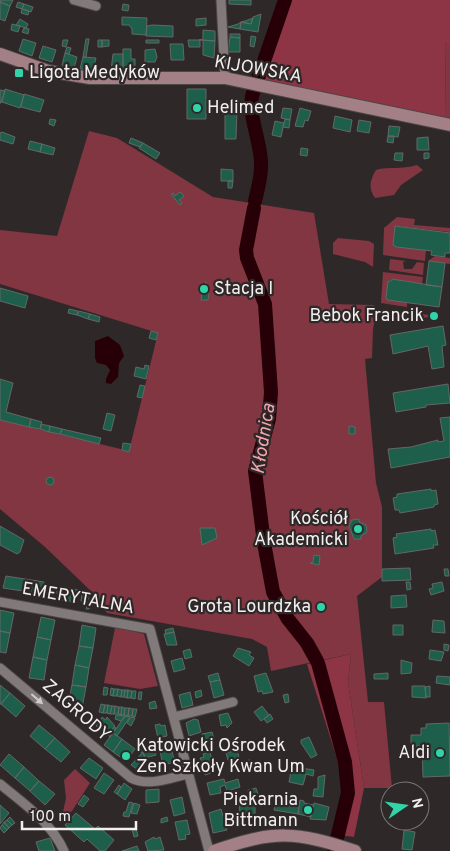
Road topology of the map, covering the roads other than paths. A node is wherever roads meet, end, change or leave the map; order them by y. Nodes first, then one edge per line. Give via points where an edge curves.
1 (74, 0) edge
2 (221, 0) edge
3 (96, 6) dead end
4 (0, 54) edge
5 (225, 78) junction
6 (450, 125) edge
7 (0, 602) edge
8 (0, 668) edge
9 (233, 702) dead end
10 (174, 717) junction
11 (188, 774) junction
12 (0, 784) edge
13 (350, 849) edge
14 (64, 851) edge
15 (209, 851) edge
16 (214, 851) edge

1 - 3 street
2 - 5 street
4 - 5 street, KIJOWSKA via 48,71 90,78
5 - 6 street, KIJOWSKA
7 - 10 street, EMERYTALNA via 149,628
8 -> 11 street, ZAGRODY via 131,778 139,782 154,781
9 - 10 street
10 - 11 street
11 - 15 street
12 - 14 street via 41,819
13 - 16 street via 301,835 276,834

